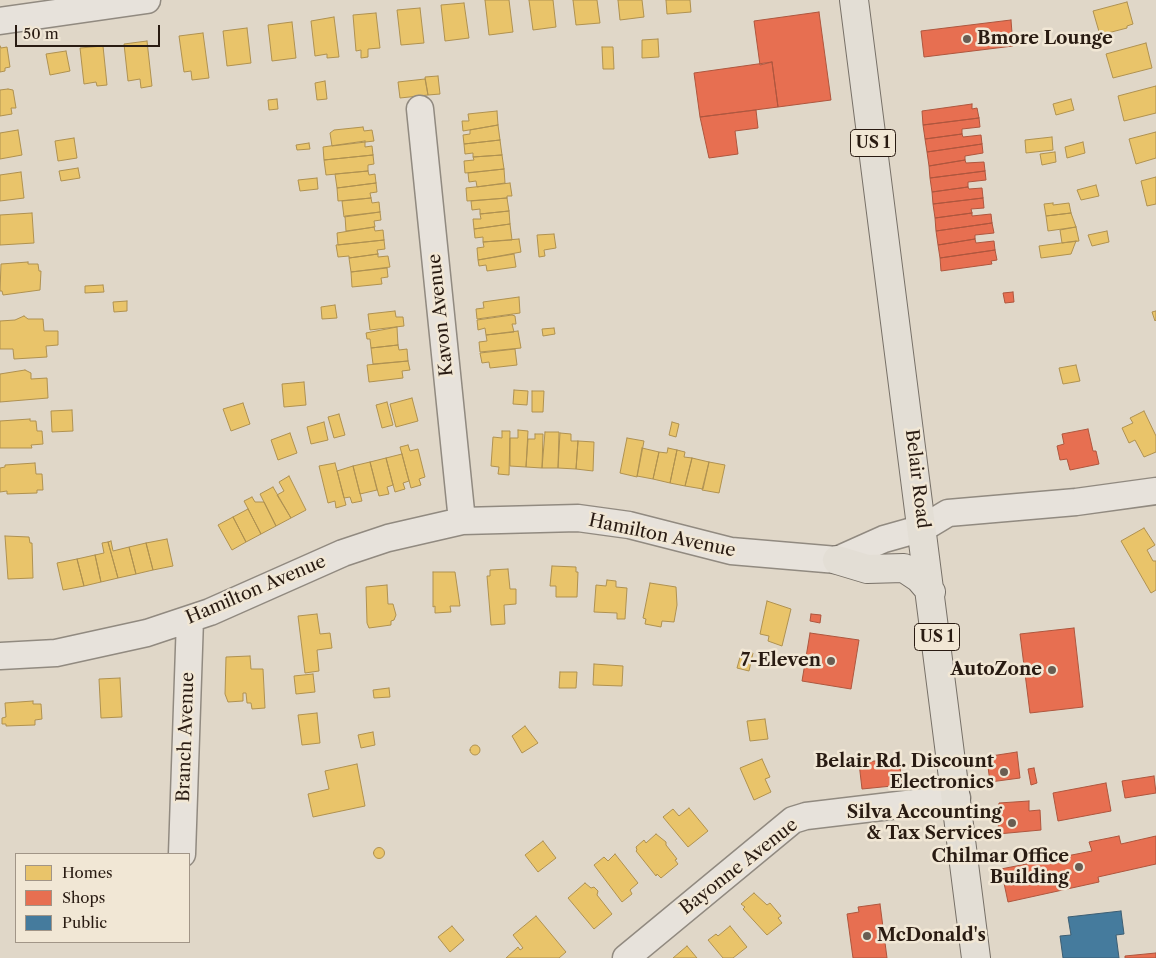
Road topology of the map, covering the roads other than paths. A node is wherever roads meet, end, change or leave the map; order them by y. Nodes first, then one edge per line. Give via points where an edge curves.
1 (147, 0) edge
2 (854, 0) edge
3 (0, 21) edge
4 (420, 109) dead end
5 (1156, 491) edge
6 (462, 521) junction
7 (923, 528) junction
8 (836, 560) junction
9 (931, 592) junction
10 (190, 619) junction
11 (0, 656) edge
12 (956, 798) junction
13 (182, 853) edge
14 (626, 958) edge
15 (976, 958) edge

1 - 3 street
2 - 7 main road, Belair Road / US 1
4 - 6 street, Kavon Avenue
5 - 7 street, Hamilton Avenue via 1076,502 948,513
6 - 8 street, Hamilton Avenue via 578,518 629,525 731,551
6 - 10 street, Hamilton Avenue via 388,538 342,553
7 - 8 street, Hamilton Avenue
7 - 9 main road, Belair Road / US 1
8 - 9 main road via 866,569 904,568
9 - 12 main road, Belair Road / US 1
10 - 11 street, Hamilton Avenue via 87,648
10 - 13 street, Branch Avenue
12 - 14 street, Bayonne Avenue via 793,820
12 - 15 main road, Belair Road / US 1

